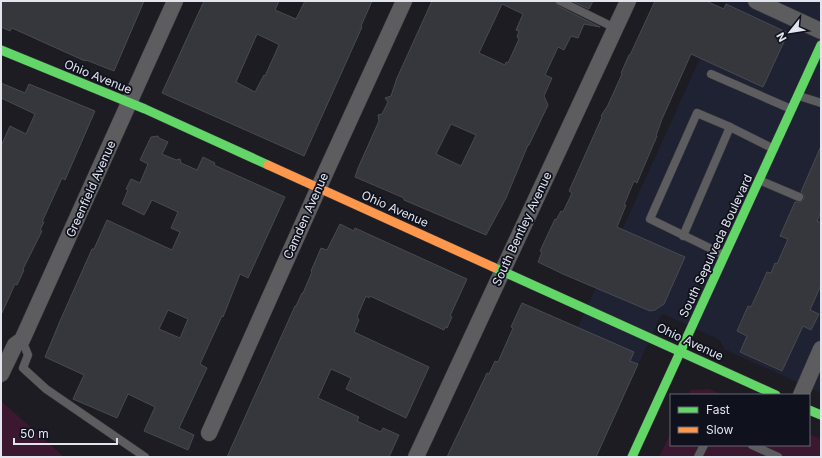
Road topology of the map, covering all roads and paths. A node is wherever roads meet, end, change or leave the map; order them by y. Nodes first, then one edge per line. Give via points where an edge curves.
1 (175, 1) edge
2 (404, 1) edge
3 (560, 1) edge
4 (628, 1) edge
5 (756, 1) edge
6 (615, 28) junction
7 (821, 31) edge
8 (821, 45) edge
9 (1, 50) edge
10 (711, 74) dead end
11 (798, 95) junction
12 (130, 103) junction
13 (821, 103) edge
14 (791, 110) junction
15 (730, 127) junction
16 (774, 149) junction
17 (759, 180) junction
18 (319, 188) junction
19 (799, 197) dead end
20 (683, 236) junction
21 (725, 256) junction
22 (502, 270) junction
23 (22, 340) junction
24 (821, 349) edge
25 (681, 352) junction
26 (1, 374) edge
27 (774, 394) edge
28 (801, 394) edge
29 (810, 410) edge
30 (821, 415) edge
31 (210, 433) dead end
32 (704, 446) edge
33 (754, 446) edge
34 (145, 457) edge
35 (416, 457) edge
36 (632, 457) edge
37 (698, 457) edge
38 (778, 457) edge

1 - 12 street, Greenfield Avenue
2 - 18 street, Camden Avenue
3 - 6 lane
4 - 6 street, South Bentley Avenue
5 - 7 street
6 - 22 street, South Bentley Avenue
8 - 11 street, South Sepulveda Boulevard
9 - 12 street, Ohio Avenue
10 - 14 lane
11 - 13 lane
11 - 14 street, South Sepulveda Boulevard
12 - 18 street, Ohio Avenue
12 - 23 street, Greenfield Avenue
14 - 16 street, South Sepulveda Boulevard
15 - 16 lane
15 - 20 lane
15 - 20 lane via 697,113 650,219
16 - 17 street, South Sepulveda Boulevard
17 - 19 lane
17 - 21 street, South Sepulveda Boulevard
18 - 22 street, Ohio Avenue
18 - 31 street, Camden Avenue
20 - 21 lane
21 - 25 street, South Sepulveda Boulevard
22 - 25 street, Ohio Avenue
22 - 35 street, South Bentley Avenue
23 - 26 street, Greenfield Avenue via 15,345
23 - 34 lane via 28,354 23,368 46,389
24 - 28 street
25 - 27 street, Ohio Avenue
25 - 36 street, South Sepulveda Boulevard
29 - 30 street
32 - 37 lane
33 - 38 lane

